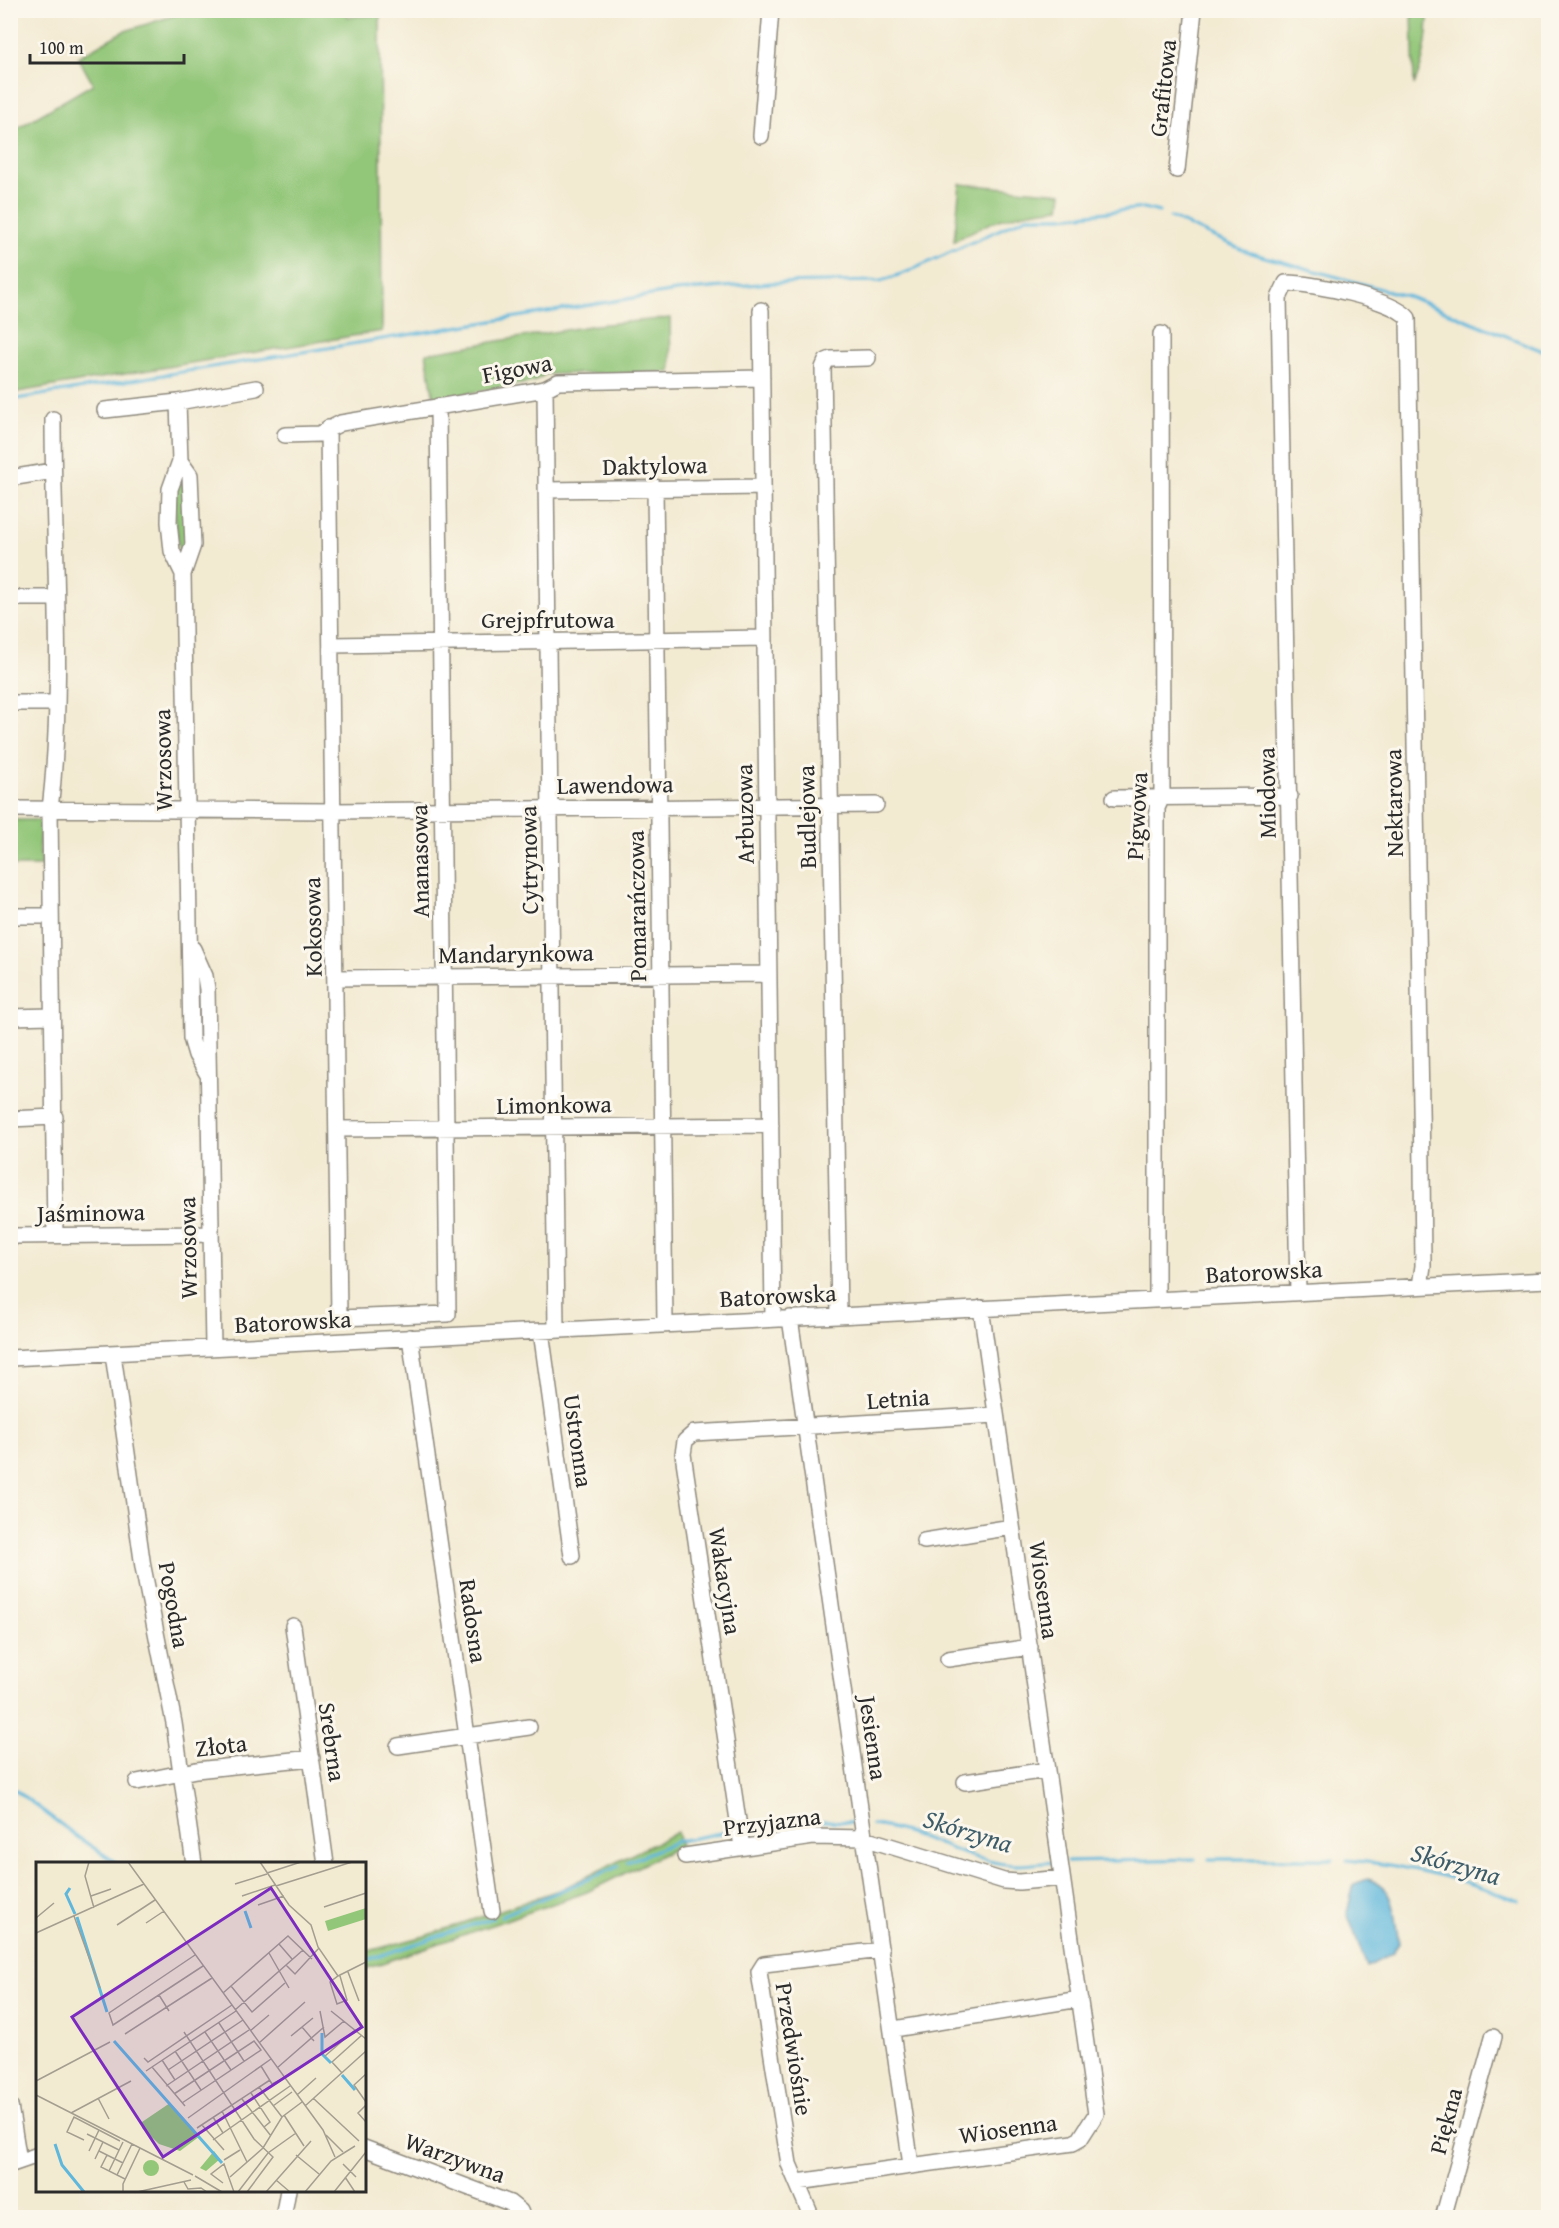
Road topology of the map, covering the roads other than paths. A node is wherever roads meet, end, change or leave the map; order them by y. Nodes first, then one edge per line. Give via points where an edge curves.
1 (771, 10) edge
2 (1194, 10) edge
3 (761, 136) dead end
4 (1177, 170) dead end
5 (761, 310) dead end
6 (1408, 318) joint
7 (1161, 334) dead end
8 (868, 358) dead end
9 (762, 378) junction
10 (256, 388) dead end
11 (545, 389) junction
12 (178, 402) junction
13 (438, 406) junction
14 (105, 410) dead end
15 (53, 419) dead end
16 (328, 428) junction
17 (285, 435) dead end
18 (180, 461) junction
19 (53, 471) junction
20 (10, 478) edge
21 (763, 487) junction
22 (655, 488) junction
23 (547, 490) junction
24 (183, 574) junction
25 (10, 598) edge
26 (56, 598) junction
27 (765, 638) junction
28 (657, 641) junction
29 (549, 642) junction
30 (440, 643) junction
31 (333, 645) junction
32 (10, 703) edge
33 (56, 704) junction
34 (1290, 796) junction
35 (1162, 797) junction
36 (1114, 798) dead end
37 (876, 805) dead end
38 (767, 806) junction
39 (829, 806) junction
40 (658, 807) junction
41 (10, 809) edge
42 (551, 809) junction
43 (50, 810) junction
44 (442, 810) junction
45 (334, 811) junction
46 (186, 812) junction
47 (10, 916) edge
48 (51, 916) junction
49 (769, 974) junction
50 (552, 975) junction
51 (660, 975) junction
52 (443, 977) junction
53 (336, 978) junction
54 (52, 1016) junction
55 (10, 1017) edge
56 (55, 1117) junction
57 (10, 1119) edge
58 (771, 1125) junction
59 (662, 1126) junction
60 (554, 1127) junction
61 (338, 1129) junction
62 (446, 1129) junction
63 (210, 1234) junction
64 (55, 1236) junction
65 (10, 1240) edge
66 (1548, 1280) edge
67 (1420, 1286) junction
68 (1298, 1293) junction
69 (1157, 1300) junction
70 (981, 1308) junction
71 (448, 1314) joint
72 (839, 1315) junction
73 (790, 1318) junction
74 (773, 1319) junction
75 (665, 1324) junction
76 (549, 1330) junction
77 (410, 1337) junction
78 (213, 1348) junction
79 (113, 1354) junction
80 (10, 1358) edge
81 (996, 1415) junction
82 (804, 1428) junction
83 (1012, 1527) junction
84 (924, 1540) dead end
85 (572, 1556) dead end
86 (293, 1626) dead end
87 (1030, 1647) junction
88 (948, 1659) dead end
89 (528, 1727) dead end
90 (467, 1737) junction
91 (398, 1746) dead end
92 (312, 1758) junction
93 (1047, 1770) junction
94 (182, 1775) junction
95 (137, 1782) dead end
96 (964, 1782) dead end
97 (864, 1838) junction
98 (742, 1847) junction
99 (685, 1856) dead end
100 (194, 1862) edge
101 (326, 1862) edge
102 (1062, 1878) junction
103 (492, 1911) dead end
104 (881, 1950) junction
105 (1080, 1999) junction
106 (894, 2029) junction
107 (1492, 2037) dead end
108 (10, 2106) edge
109 (366, 2149) edge
110 (36, 2156) edge
111 (15, 2163) edge
112 (911, 2165) junction
113 (798, 2182) junction
114 (288, 2192) edge
115 (283, 2217) edge
116 (523, 2217) edge
117 (812, 2217) edge
118 (1443, 2217) edge

1 - 3 street
2 - 4 street, Grafitowa
5 - 9 street, Arbuzowa
6 - 34 street, Miodowa via 1394,307 1334,290 1286,283 1280,292
6 - 67 street, Nektarowa via 1422,1167
7 - 35 street, Pigwowa
8 - 39 street, Budlejowa via 831,359 823,368
9 - 11 street, Figowa via 558,382
9 - 21 street, Arbuzowa
10 - 12 street
11 - 13 street, Figowa
11 - 23 street, Cytrynowa
12 - 14 street
12 - 18 street, Wrzosowa
13 - 16 street, Figowa
13 - 30 street, Ananasowa
15 - 19 street
16 - 17 street, Figowa via 319,434
16 - 31 street, Kokosowa
18 - 24 street, Wrzosowa via 170,489 169,522 172,551
18 - 24 street, Wrzosowa via 190,476 193,535
19 - 20 street
19 - 26 street
21 - 22 street, Daktylowa
21 - 27 street, Arbuzowa
22 - 23 street, Daktylowa
22 - 28 street, Pomarańczowa
23 - 29 street, Cytrynowa
24 - 46 street, Wrzosowa
25 - 26 street
26 - 33 street
27 - 28 street, Grejpfrutowa
27 - 38 street, Arbuzowa
28 - 29 street, Grejpfrutowa
28 - 40 street, Pomarańczowa
29 - 30 street, Grejpfrutowa
29 - 42 street, Cytrynowa
30 - 31 street, Grejpfrutowa
30 - 44 street, Ananasowa
31 - 45 street, Kokosowa
32 - 33 street
33 - 43 street
34 - 35 street
34 - 68 street, Miodowa
35 - 36 street
35 - 69 street, Pigwowa via 1157,808
37 - 39 street, Lawendowa
38 - 39 street, Lawendowa
38 - 40 street, Lawendowa
38 - 49 street, Arbuzowa
39 - 72 street, Budlejowa
40 - 42 street, Lawendowa
40 - 51 street, Pomarańczowa
41 - 43 street, Lawendowa
42 - 44 street, Lawendowa
42 - 50 street, Cytrynowa
43 - 46 street, Lawendowa
43 - 48 street
44 - 45 street, Lawendowa
44 - 52 street, Ananasowa
45 - 46 street, Lawendowa
45 - 53 street, Kokosowa
46 - 63 street, Wrzosowa via 191,1038 208,1075
47 - 48 street
48 - 54 street
49 - 51 street, Mandarynkowa
49 - 58 street, Arbuzowa
50 - 51 street, Mandarynkowa
50 - 52 street, Mandarynkowa
50 - 60 street, Cytrynowa
51 - 59 street, Pomarańczowa
52 - 53 street, Mandarynkowa
52 - 62 street, Ananasowa
53 - 61 street, Kokosowa
54 - 55 street
54 - 56 street
56 - 57 street
56 - 64 street
58 - 59 street, Limonkowa
58 - 74 street, Arbuzowa
59 - 60 street, Limonkowa
59 - 75 street, Pomarańczowa
60 - 62 street, Limonkowa
60 - 76 street, Cytrynowa
61 - 62 street, Limonkowa
61 - 71 street, Kokosowa via 339,1318
62 - 71 street, Ananasowa
63 - 64 street, Jaśminowa
63 - 78 street, Wrzosowa
64 - 65 street, Jaśminowa via 14,1236
66 - 67 street, Batorowska
67 - 68 street, Batorowska
68 - 69 street, Batorowska
69 - 70 street, Batorowska
70 - 72 street, Batorowska
70 - 81 street, Wiosenna
72 - 73 street, Batorowska
73 - 74 street, Batorowska
73 - 82 street, Jesienna
74 - 75 street, Batorowska
75 - 76 street, Batorowska
76 - 77 street, Batorowska
76 - 85 street, Ustronna
77 - 78 street, Batorowska
77 - 90 street, Radosna
78 - 79 street, Batorowska
79 - 80 street, Batorowska
79 - 94 street, Pogodna via 149,1604
81 - 82 street, Letnia
81 - 83 street, Wiosenna
82 - 97 street, Jesienna
82 - 98 street, Wakacyjna via 694,1433 685,1441 683,1454
83 - 84 street
83 - 87 street, Wiosenna
86 - 92 street, Srebrna
87 - 88 street
87 - 93 street, Wiosenna
89 - 90 street
90 - 91 street
90 - 103 street, Radosna
92 - 94 street, Złota via 239,1764
92 - 101 street, Srebrna
93 - 96 street
93 - 102 street, Wiosenna
94 - 95 street, Złota
94 - 100 street, Pogodna
97 - 98 street, Przyjazna via 813,1837
97 - 102 street via 1004,1881
97 - 104 street, Jesienna
98 - 99 street, Przyjazna
102 - 105 street, Wiosenna
104 - 106 street, Jesienna
104 - 113 street, Przedwiośnie via 764,1964 759,1972 789,2164
105 - 106 street
105 - 112 street, Wiosenna via 1096,2114 1080,2139
106 - 112 street, Jesienna
107 - 118 street, Piękna
108 - 111 street
109 - 116 street, Warzywna via 510,2203
110 - 111 street
112 - 113 street, Wiosenna
113 - 117 street, Przedwiośnie
114 - 115 street

